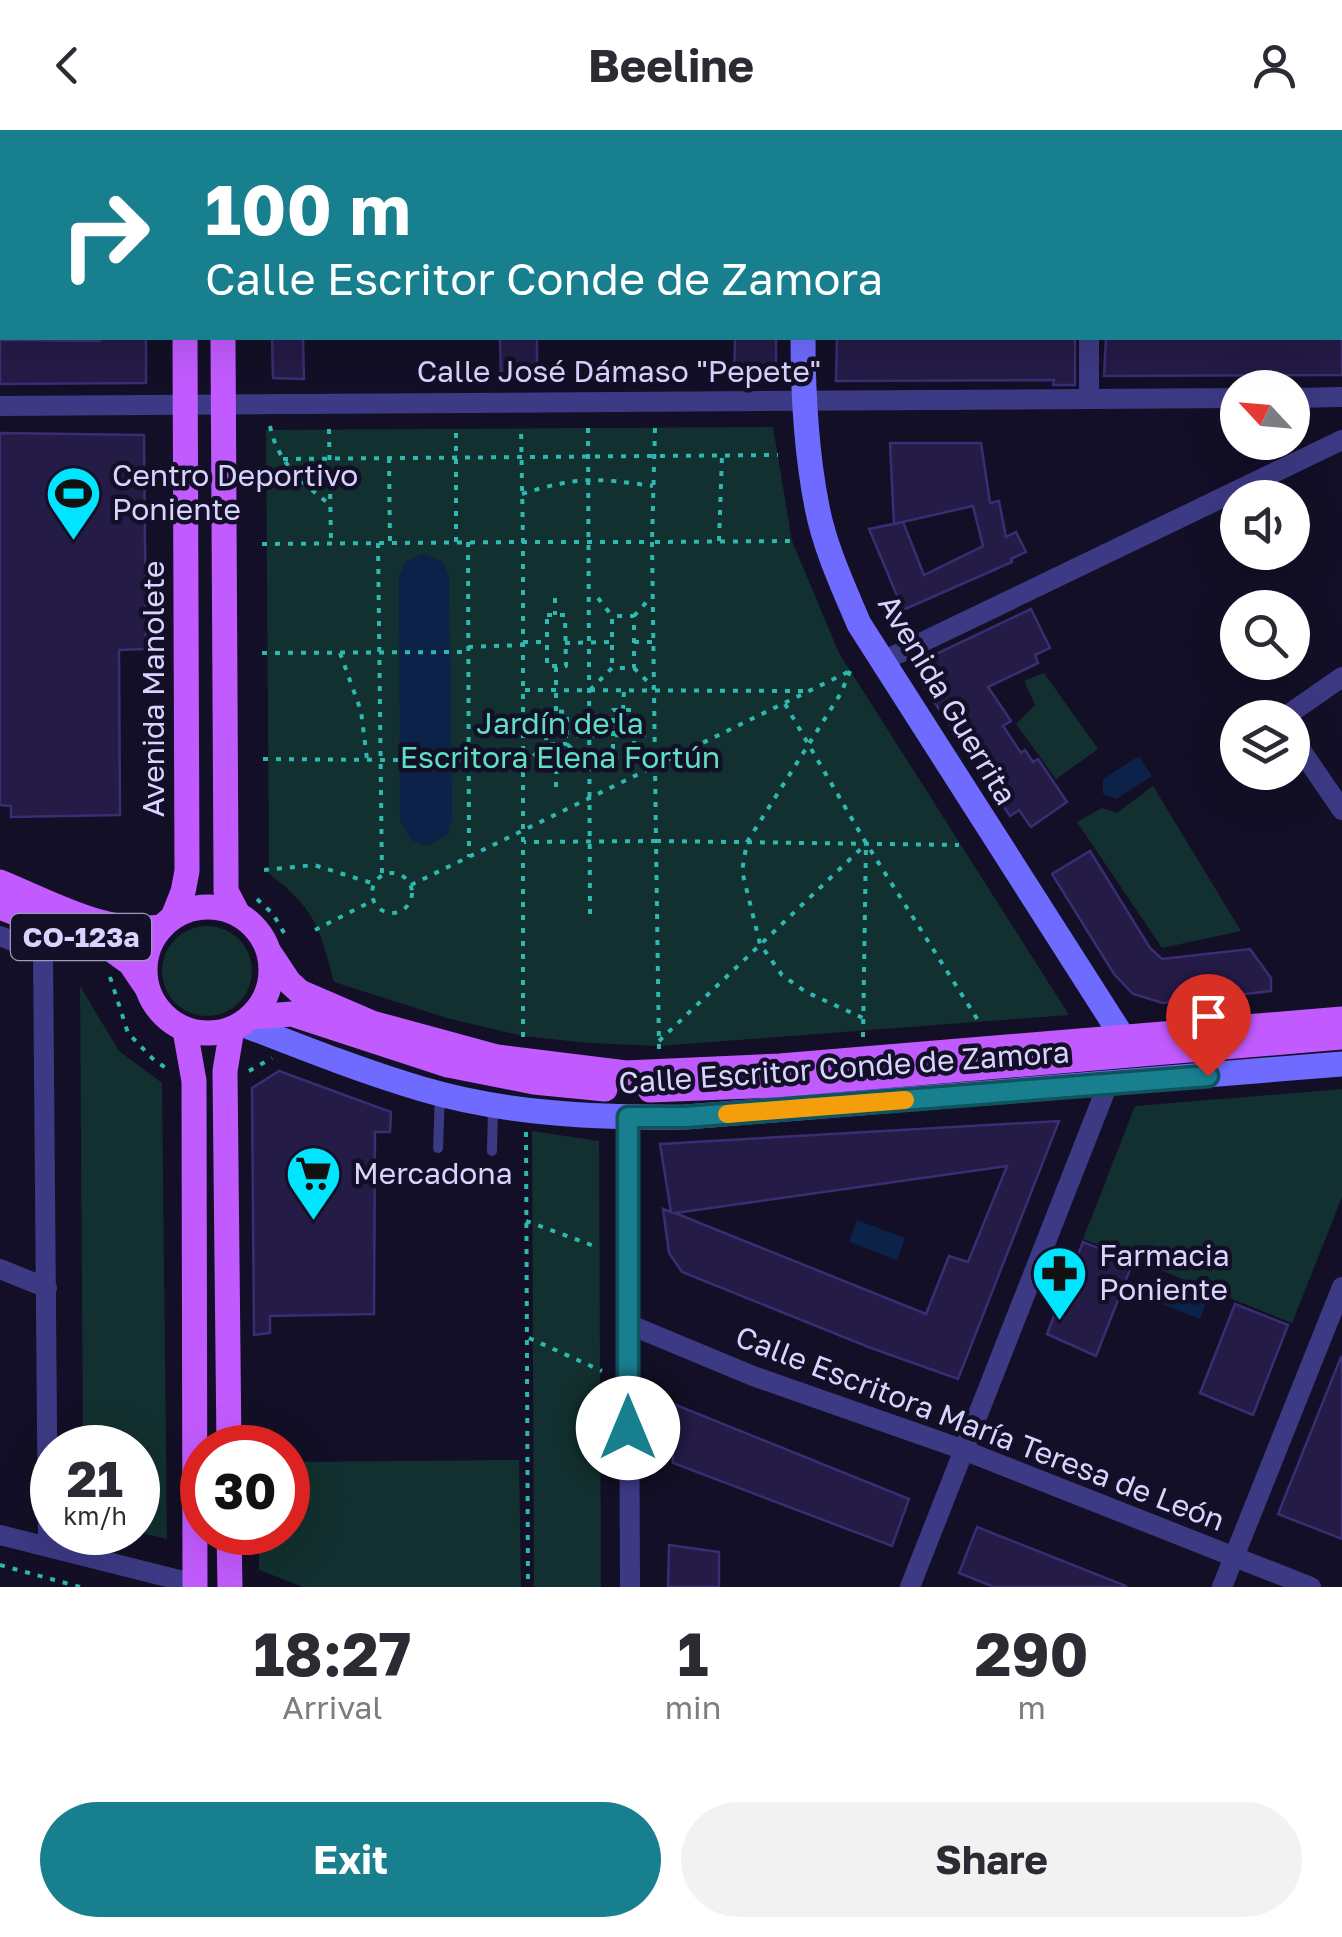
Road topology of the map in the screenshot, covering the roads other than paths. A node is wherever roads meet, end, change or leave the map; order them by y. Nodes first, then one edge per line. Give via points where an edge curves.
1 (184, 340) edge
2 (223, 340) edge
3 (803, 340) edge
4 (1089, 340) edge
5 (1220, 398) edge
6 (1310, 398) edge
7 (1342, 398) edge
8 (1089, 399) junction
9 (803, 401) junction
10 (224, 404) junction
11 (184, 405) junction
12 (0, 406) edge
13 (1342, 440) edge
14 (881, 662) junction
15 (1342, 677) edge
16 (1309, 700) edge
17 (1310, 763) edge
18 (1342, 810) edge
19 (0, 882) edge
20 (242, 903) junction
21 (0, 906) edge
22 (168, 922) junction
23 (47, 925) junction
24 (0, 936) edge
25 (280, 950) junction
26 (44, 953) junction
27 (146, 988) junction
28 (1342, 1019) edge
29 (242, 1023) junction
30 (184, 1030) junction
31 (1122, 1036) junction
32 (1342, 1036) edge
33 (1142, 1054) junction
34 (1342, 1064) edge
35 (1175, 1078) junction
36 (1108, 1084) junction
37 (440, 1093) junction
38 (493, 1104) junction
39 (628, 1117) junction
40 (438, 1148) dead end
41 (492, 1151) dead end
42 (0, 1269) edge
43 (46, 1288) junction
44 (1340, 1297) edge
45 (628, 1324) junction
46 (47, 1425) edge
47 (229, 1425) edge
48 (964, 1450) junction
49 (0, 1535) edge
50 (30, 1542) edge
51 (82, 1555) edge
52 (230, 1555) edge
53 (1234, 1558) junction
54 (195, 1585) edge
55 (230, 1587) edge
56 (630, 1587) edge
57 (910, 1587) edge
58 (1222, 1587) edge
59 (1311, 1587) edge

1 - 11 main road, Avenida Manolete
2 - 10 main road
3 - 9 street, Avenida Guerrita
4 - 8 street
5 - 8 street, Calle José Dámaso "Pepete"
6 - 7 street
8 - 9 street, Calle José Dámaso "Pepete"
9 - 10 street, Calle José Dámaso "Pepete"
9 - 14 street, Avenida Guerrita via 817,508 833,564
10 - 11 street, Calle José Dámaso "Pepete"
10 - 20 main road via 226,891
11 - 12 street, Calle José Dámaso "Pepete"
11 - 22 main road, Avenida Manolete via 187,871
13 - 14 street
14 - 31 street, Avenida Guerrita
15 - 16 street
17 - 18 street
19 - 22 main road, CO-123a via 112,927 139,930
20 - 22 main road via 205,907
20 - 25 main road via 252,924
21 - 23 main road, CO-123a
22 - 27 main road via 146,956
23 - 26 street
23 - 27 main road, CO-123a via 112,950
24 - 26 street
25 - 29 main road via 262,1004
25 - 31 main road, Calle Escritor Conde de Zamora via 289,982 300,992 353,1016 458,1049 582,1070 724,1070
26 - 43 street
27 - 30 main road via 155,1006
28 - 31 main road, Calle Escritor Conde de Zamora
29 - 30 main road via 216,1034
29 - 33 main road, Calle Escritor Conde de Zamora via 292,1014 448,1066 624,1090 742,1087
29 - 37 street, Calle Escritor Conde de Zamora
29 - 47 main road via 226,1070
30 - 54 main road via 194,1082
31 - 33 street, Avenida Guerrita
32 - 33 main road, Calle Escritor Conde de Zamora
33 - 35 street, Avenida Guerrita
34 - 35 street, Calle Escritor Conde de Zamora
35 - 36 street, Calle Escritor Conde de Zamora
36 - 39 street, Calle Escritor Conde de Zamora
36 - 48 street
37 - 38 street, Calle Escritor Conde de Zamora
37 - 40 lane
38 - 39 street, Calle Escritor Conde de Zamora
38 - 41 lane
39 - 45 street
42 - 43 street
43 - 46 street
44 - 53 street
45 - 48 street, Calle Escritora María Teresa de León
45 - 56 street
48 - 53 street, Calle Escritora María Teresa de León
48 - 57 street
49 - 50 street
51 - 54 street
52 - 55 main road
53 - 58 street
53 - 59 street, Calle Escritora María Teresa de León

